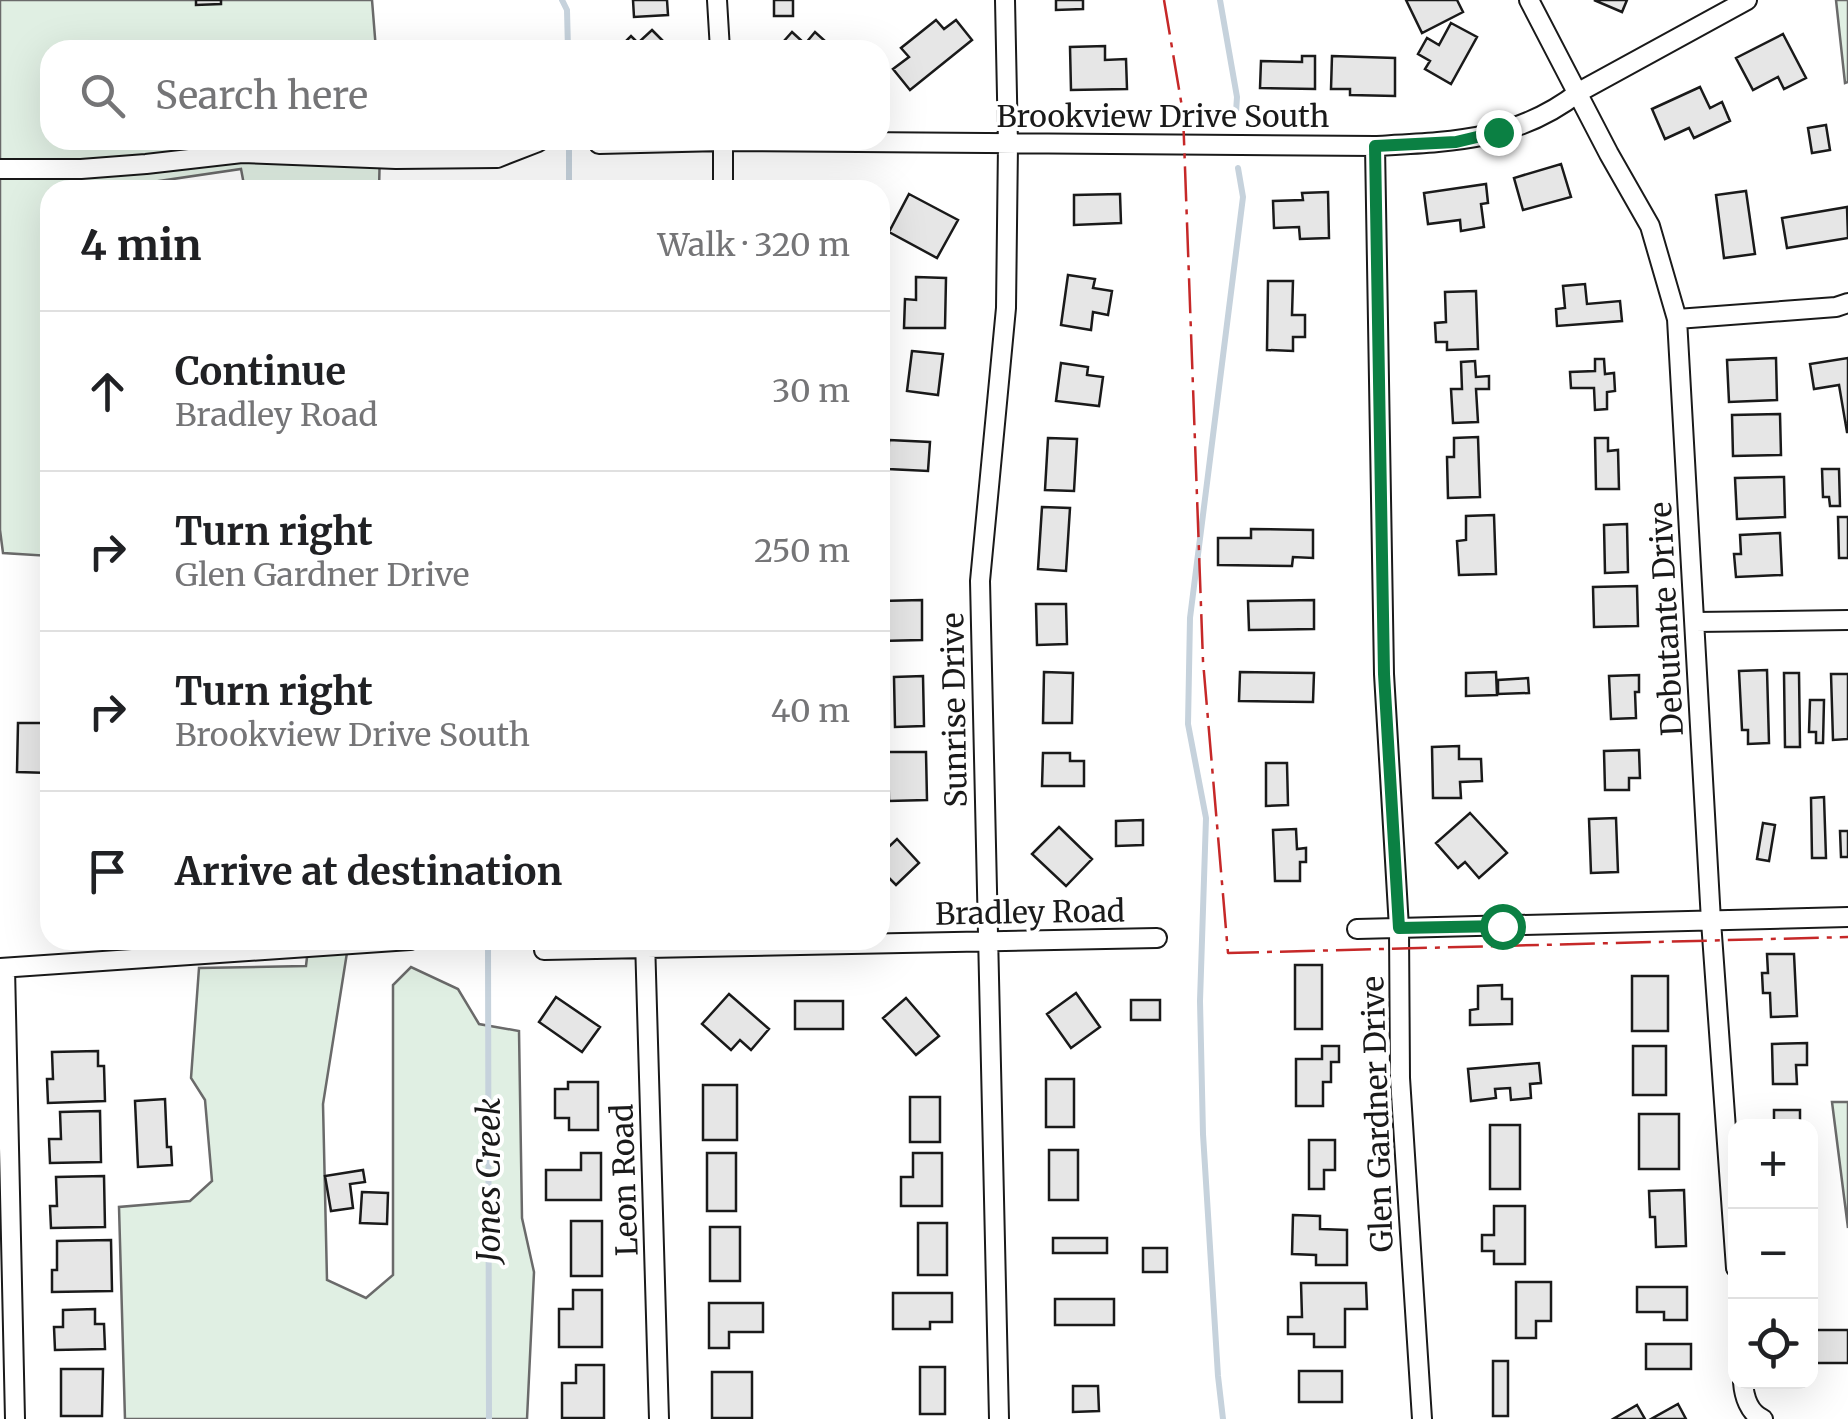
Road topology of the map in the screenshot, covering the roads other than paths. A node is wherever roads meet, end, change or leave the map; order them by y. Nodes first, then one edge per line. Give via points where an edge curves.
1 (718, 0) edge
2 (1005, 0) edge
3 (1529, 0) edge
4 (1747, 0) edge
5 (720, 40) edge
6 (1579, 92) junction
7 (890, 142) edge
8 (1008, 144) junction
9 (1375, 146) junction
10 (518, 150) edge
11 (723, 150) edge
12 (0, 169) edge
13 (723, 180) edge
14 (1848, 304) edge
15 (1677, 319) junction
16 (1848, 620) edge
17 (1695, 622) junction
18 (1848, 917) edge
19 (1711, 921) junction
20 (1399, 928) junction
21 (1357, 929) dead end
22 (1157, 938) dead end
23 (989, 941) junction
24 (890, 942) edge
25 (265, 950) edge
26 (645, 950) edge
27 (3, 968) edge
28 (1732, 1209) edge
29 (1744, 1389) edge
30 (15, 1419) edge
31 (659, 1419) edge
32 (999, 1419) edge
33 (1422, 1419) edge
34 (1763, 1419) edge

1 - 5 street
2 - 8 street, Sunrise Drive
3 - 6 street, Debutante Drive
4 - 6 street, Brookview Drive South
6 - 9 street, Brookview Drive South via 1544,116 1498,132 1456,142
6 - 15 street, Debutante Drive via 1650,226
7 - 8 street, Brookview Drive South
8 - 9 street, Brookview Drive South
8 - 23 street, Sunrise Drive via 1006,308 980,581
9 - 20 street, Glen Gardner Drive via 1384,674
10 - 12 street via 497,158 242,153
11 - 13 street
14 - 15 street
15 - 17 street, Debutante Drive
16 - 17 street
17 - 19 street, Debutante Drive
18 - 19 street
19 - 20 street
19 - 28 street, Debutante Drive
20 - 21 street
20 - 33 street, Glen Gardner Drive via 1400,1078
22 - 23 street, Bradley Road
23 - 24 street, Bradley Road
23 - 32 street, Sunrise Drive
25 - 27 street
26 - 31 street, Leon Road
27 - 30 street
29 - 34 street

